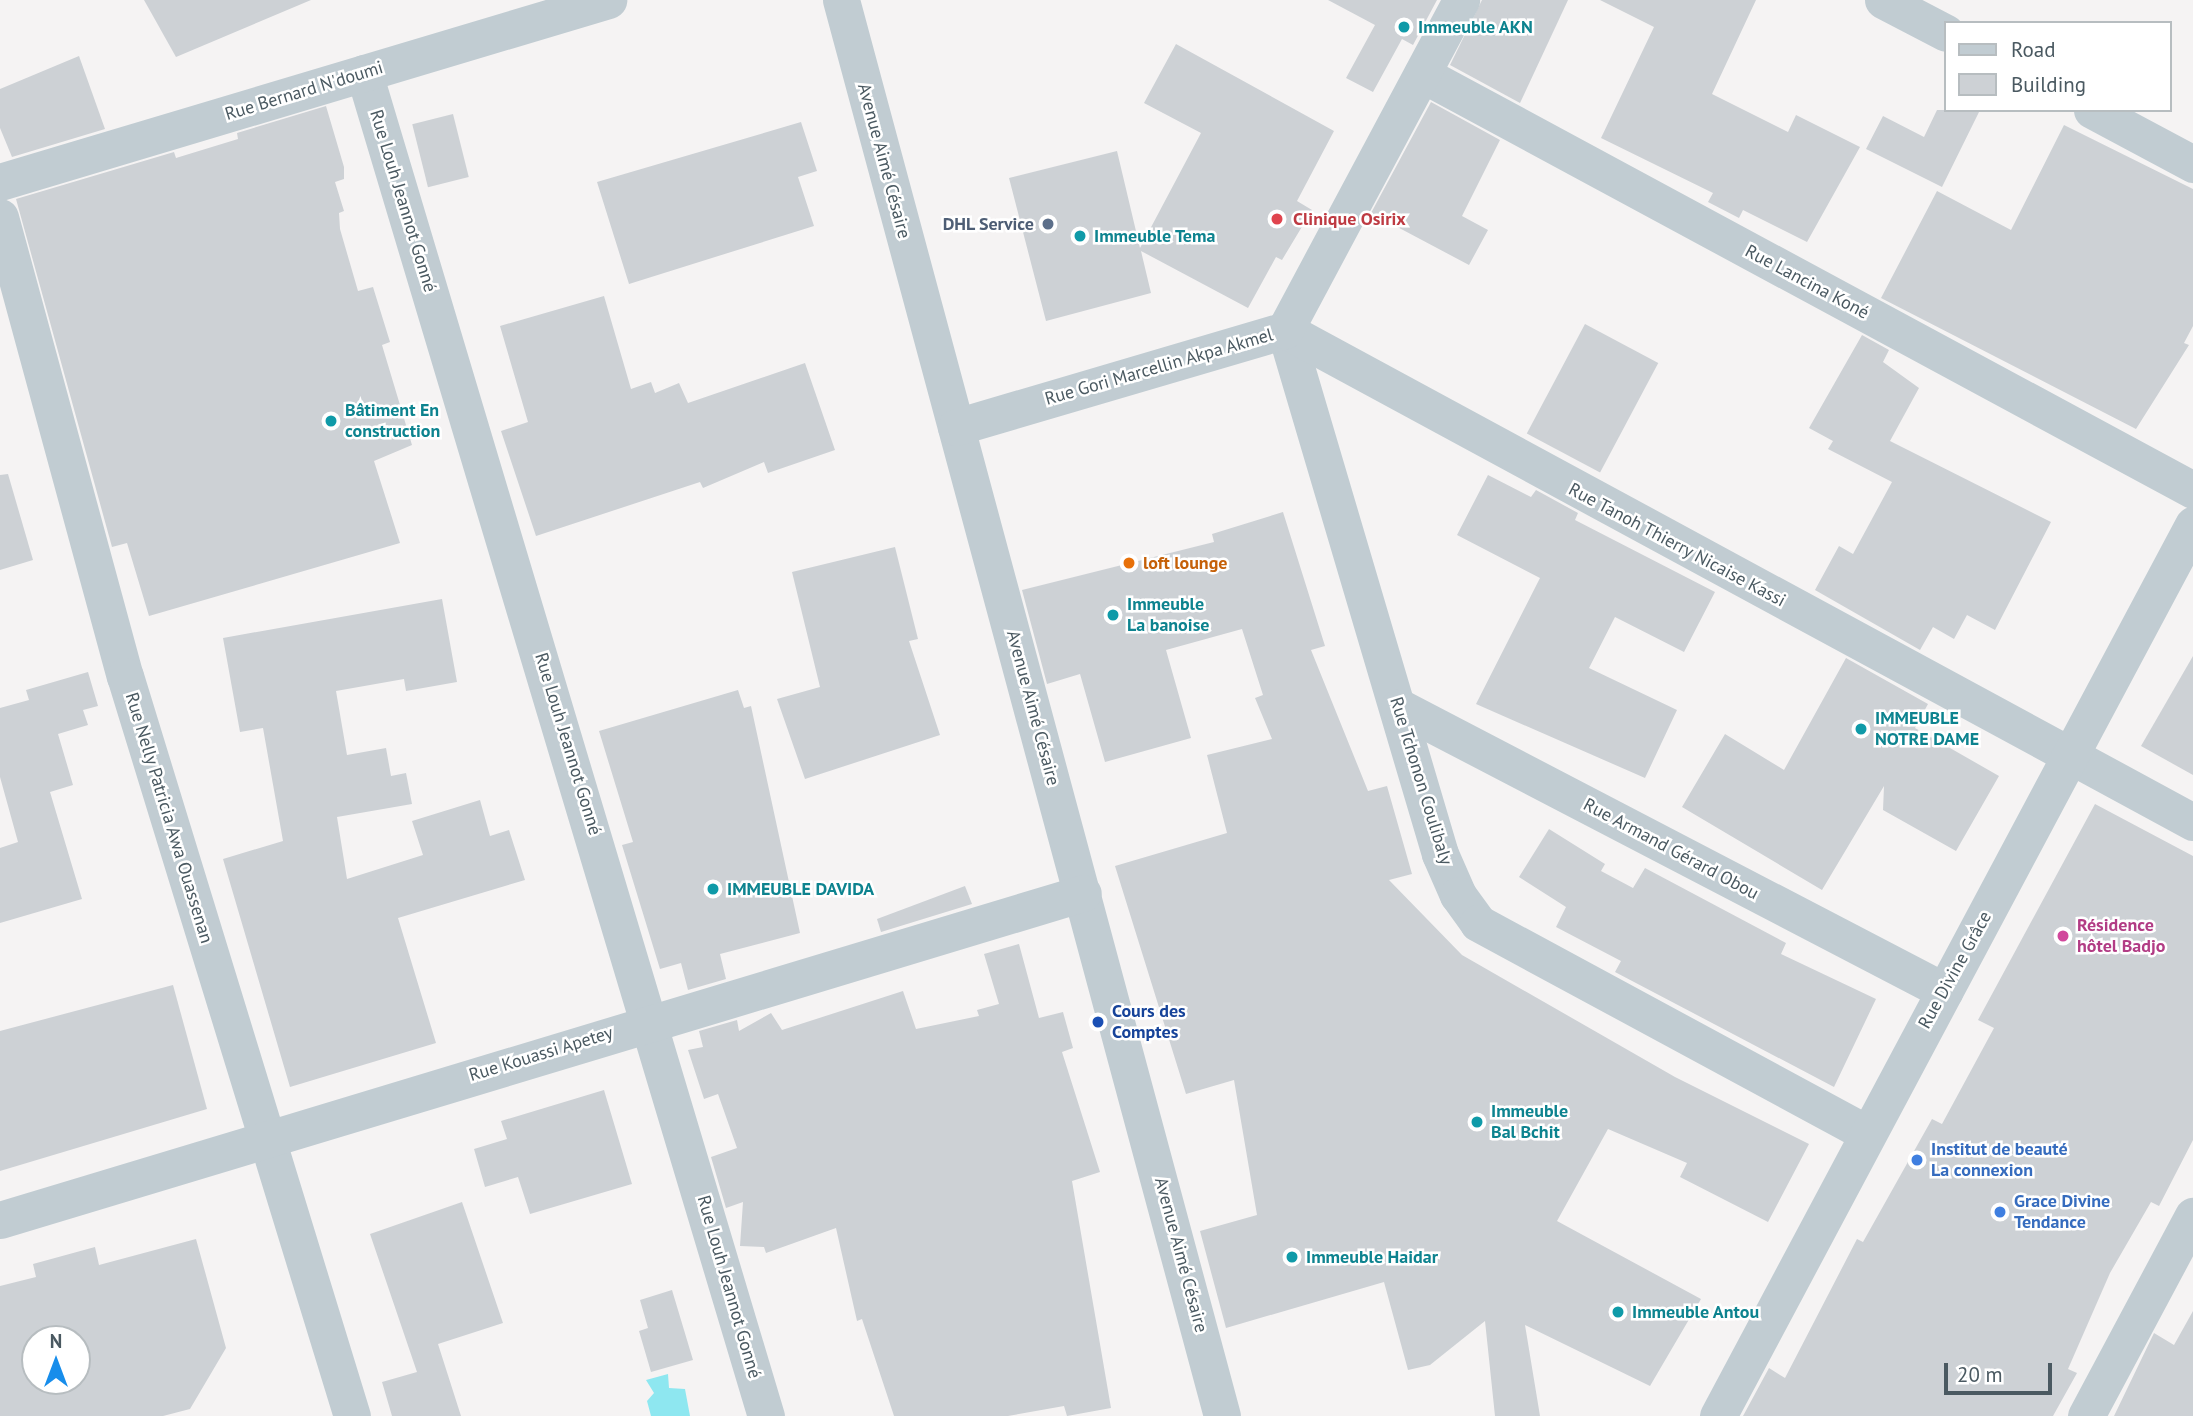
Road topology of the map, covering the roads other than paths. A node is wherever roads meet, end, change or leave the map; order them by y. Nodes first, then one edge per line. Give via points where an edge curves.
1 (608, 0) edge
2 (841, 0) edge
3 (1461, 0) edge
4 (1883, 0) edge
5 (1944, 32) edge
6 (364, 73) junction
7 (1422, 74) junction
8 (2096, 112) edge
9 (2193, 164) edge
10 (0, 182) edge
11 (0, 217) edge
12 (1285, 330) junction
13 (956, 427) junction
14 (2193, 490) edge
15 (2193, 525) edge
16 (1399, 707) junction
17 (2071, 758) junction
18 (2193, 822) edge
19 (1083, 893) junction
20 (1944, 991) junction
21 (651, 1020) junction
22 (1867, 1133) junction
23 (267, 1138) junction
24 (2193, 1216) edge
25 (0, 1220) edge
26 (2089, 1415) edge
27 (352, 1416) edge
28 (766, 1416) edge
29 (1223, 1416) edge
30 (1718, 1416) edge

1 - 6 street, Rue Bernard N'doumi
2 - 13 street, Avenue Aimé Césaire
3 - 7 street, Rue Gori Marcellin Akpa Akmel
4 - 5 street
6 - 10 street, Rue Bernard N'doumi
6 - 21 street, Rue Louh Jeannot Gonné
7 - 12 street, Rue Gori Marcellin Akpa Akmel
7 - 14 street, Rue Lancina Koné
8 - 9 street
11 - 23 street, Rue Nelly Patricia Awa Ouassenan via 72,493
12 - 13 street, Rue Gori Marcellin Akpa Akmel
12 - 16 street, Rue Tchonon Coulibaly
12 - 17 street, Rue Tanoh Thierry Nicaise Kassi
13 - 19 street, Avenue Aimé Césaire
15 - 17 street, Rue Divine Grâce
16 - 20 street, Rue Armand Gérard Obou
16 - 22 street, Rue Tchonon Coulibaly via 1440,854 1458,895 1478,923
17 - 18 street, Rue Tanoh Thierry Nicaise Kassi
17 - 20 street, Rue Divine Grâce
19 - 21 street, Rue Kouassi Apetey
19 - 29 street, Avenue Aimé Césaire
20 - 22 street, Rue Divine Grâce
21 - 23 street, Rue Kouassi Apetey
21 - 28 street, Rue Louh Jeannot Gonné
22 - 30 street, Rue Divine Grâce
23 - 25 street, Rue Kouassi Apetey
23 - 27 street, Rue Nelly Patricia Awa Ouassenan
24 - 26 street

